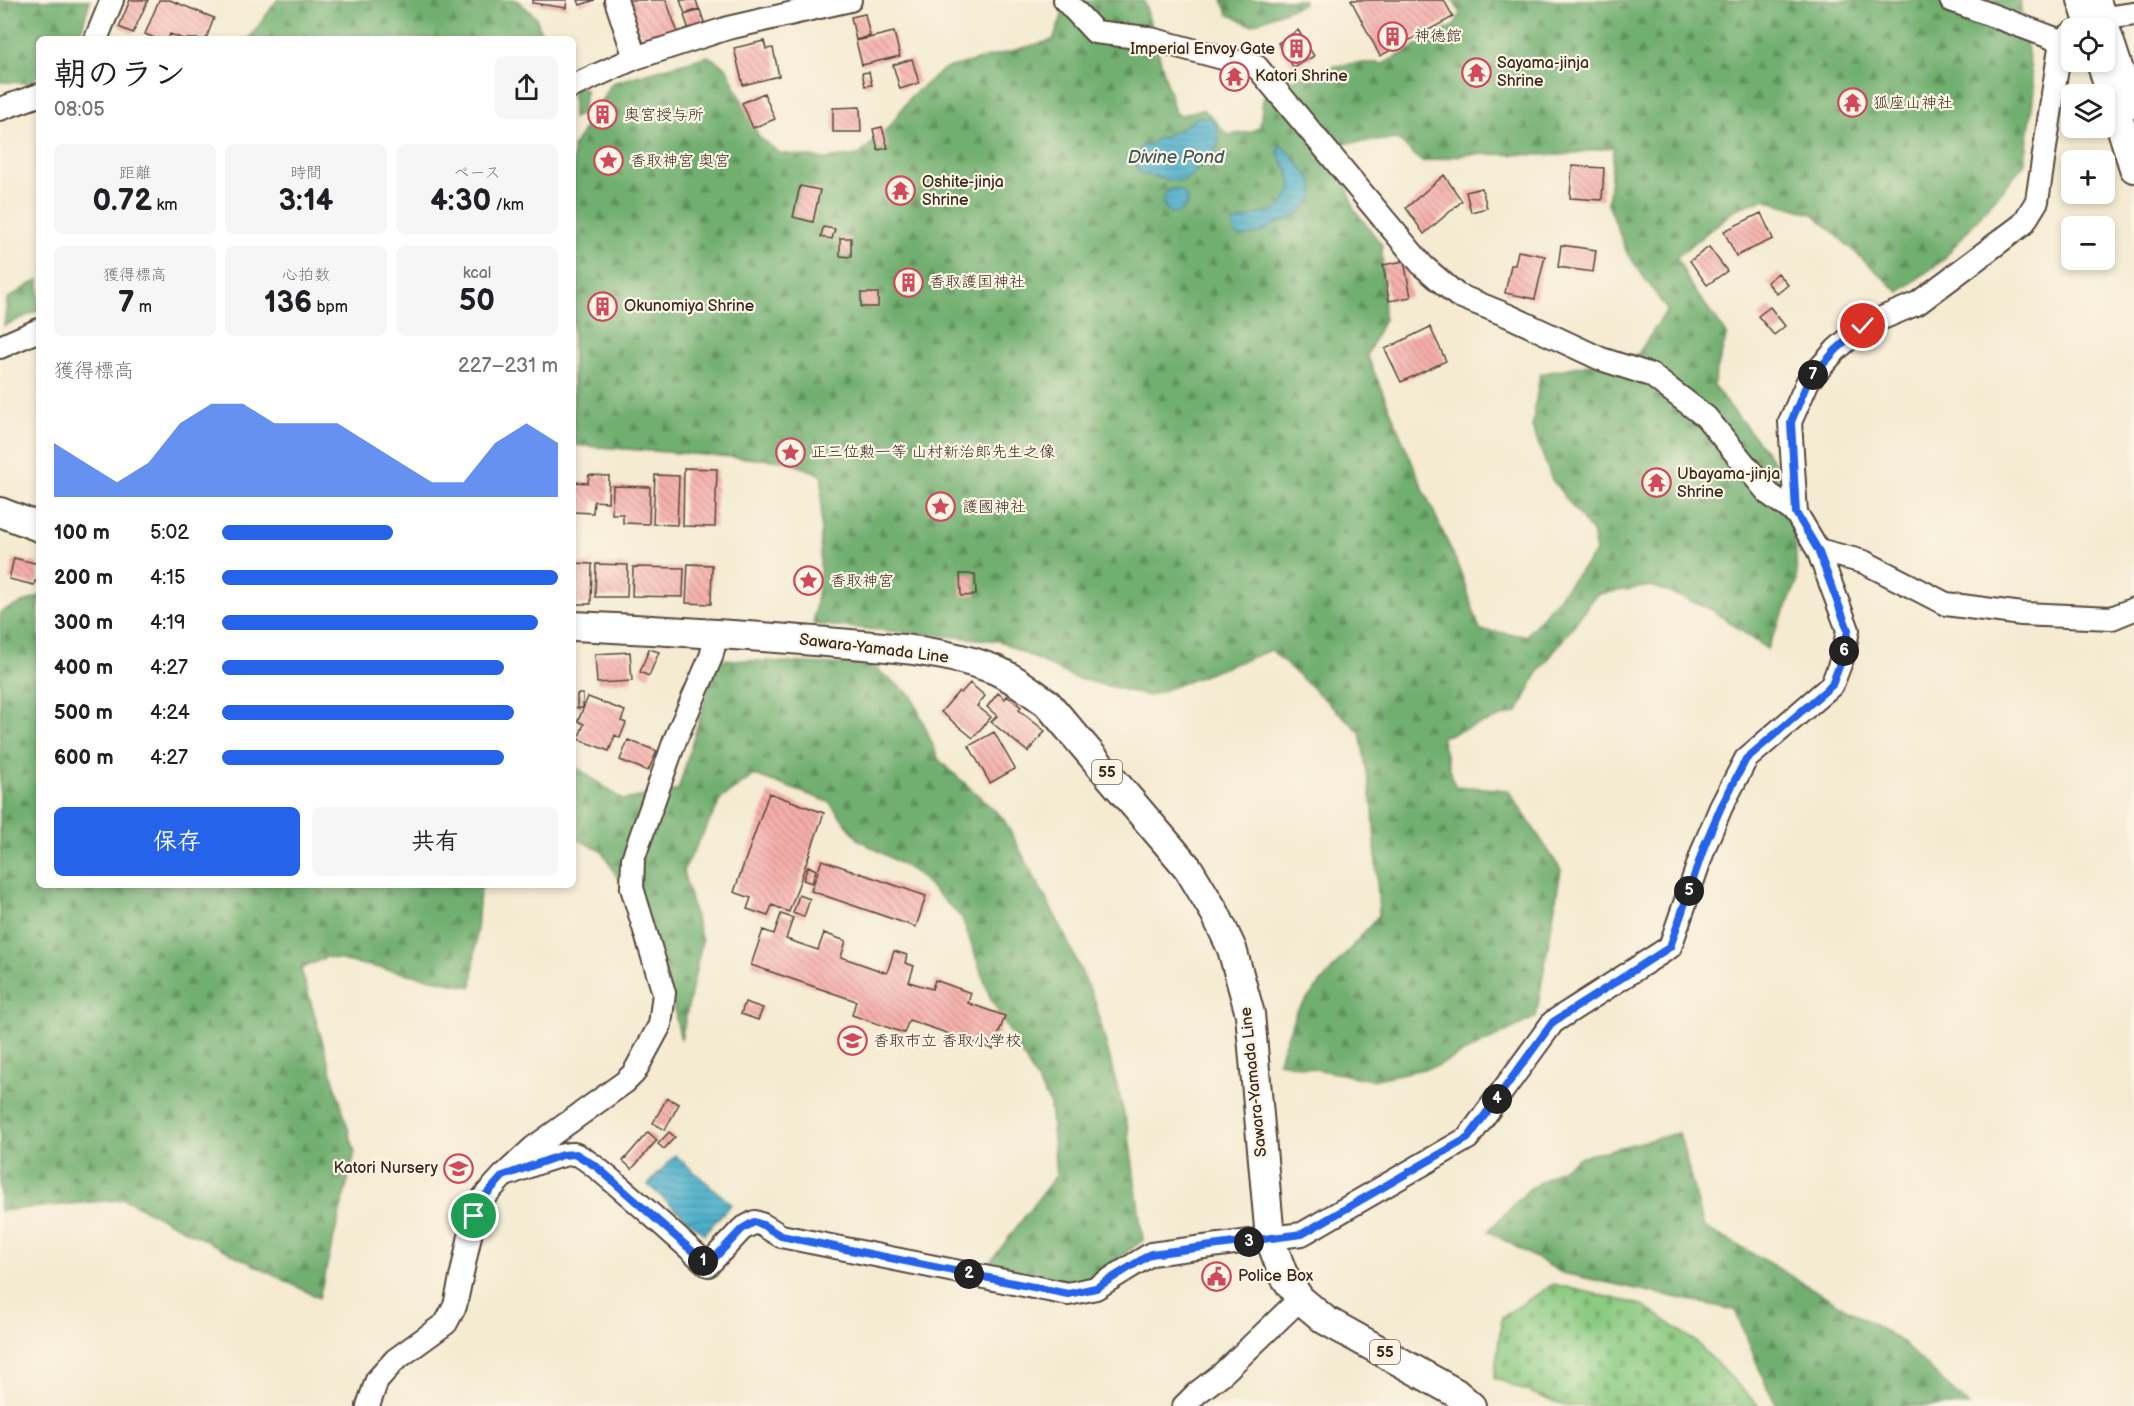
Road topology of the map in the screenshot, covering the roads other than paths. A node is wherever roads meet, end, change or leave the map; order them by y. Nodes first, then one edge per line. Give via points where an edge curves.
1 (112, 0) edge
2 (616, 0) edge
3 (850, 0) edge
4 (1065, 0) edge
5 (1951, 0) edge
6 (2134, 14) edge
7 (2065, 18) edge
8 (2105, 18) edge
9 (97, 36) edge
10 (635, 57) junction
11 (2071, 72) edge
12 (2104, 72) edge
13 (2114, 72) edge
14 (576, 85) edge
15 (36, 96) edge
16 (2134, 106) edge
17 (0, 109) edge
18 (2134, 168) edge
19 (36, 331) edge
20 (0, 347) edge
21 (0, 512) edge
22 (1796, 513) junction
23 (36, 526) edge
24 (1818, 550) junction
25 (2134, 609) edge
26 (576, 626) edge
27 (717, 633) junction
28 (503, 1176) junction
29 (1270, 1239) junction
30 (1300, 1299) junction
31 (368, 1406) edge
32 (1184, 1406) edge
33 (1471, 1406) edge

1 - 9 street
2 - 10 street
3 - 10 street via 728,28
4 - 22 street via 1095,32 1147,38 1257,67 1423,266 1457,295 1601,359 1651,375 1706,417 1769,494
5 - 7 street
6 - 8 street
10 - 14 street
11 - 22 street via 2037,201 2023,224 1918,303 1863,326 1808,381 1791,422
12 - 18 main road
13 - 16 street
15 - 17 street
19 - 20 street
21 - 23 main road
22 - 24 street
24 - 25 street via 1864,562 1946,604 2022,614 2112,618
24 - 29 street via 1848,630 1843,656 1832,685 1746,759 1705,844 1670,947 1553,1022 1468,1138 1302,1234
26 - 27 main road, Sawara-Yamada Line / 55
27 - 28 street via 633,858 632,888 664,993 660,1024 625,1082 533,1148
27 - 29 main road, Sawara-Yamada Line / 55 via 948,656 994,670 1047,703 1188,868 1232,949 1250,1014
28 - 29 street via 562,1155 576,1154 597,1167 708,1265 742,1229 754,1222 781,1236 1068,1294 1096,1288 1151,1254
28 - 31 street via 483,1198 474,1216 460,1287 446,1323 395,1360 377,1380
29 - 30 main road, Sawara-Yamada Line / 55 via 1283,1274
30 - 32 street
30 - 33 main road, Sawara-Yamada Line / 55 via 1325,1320 1456,1393

